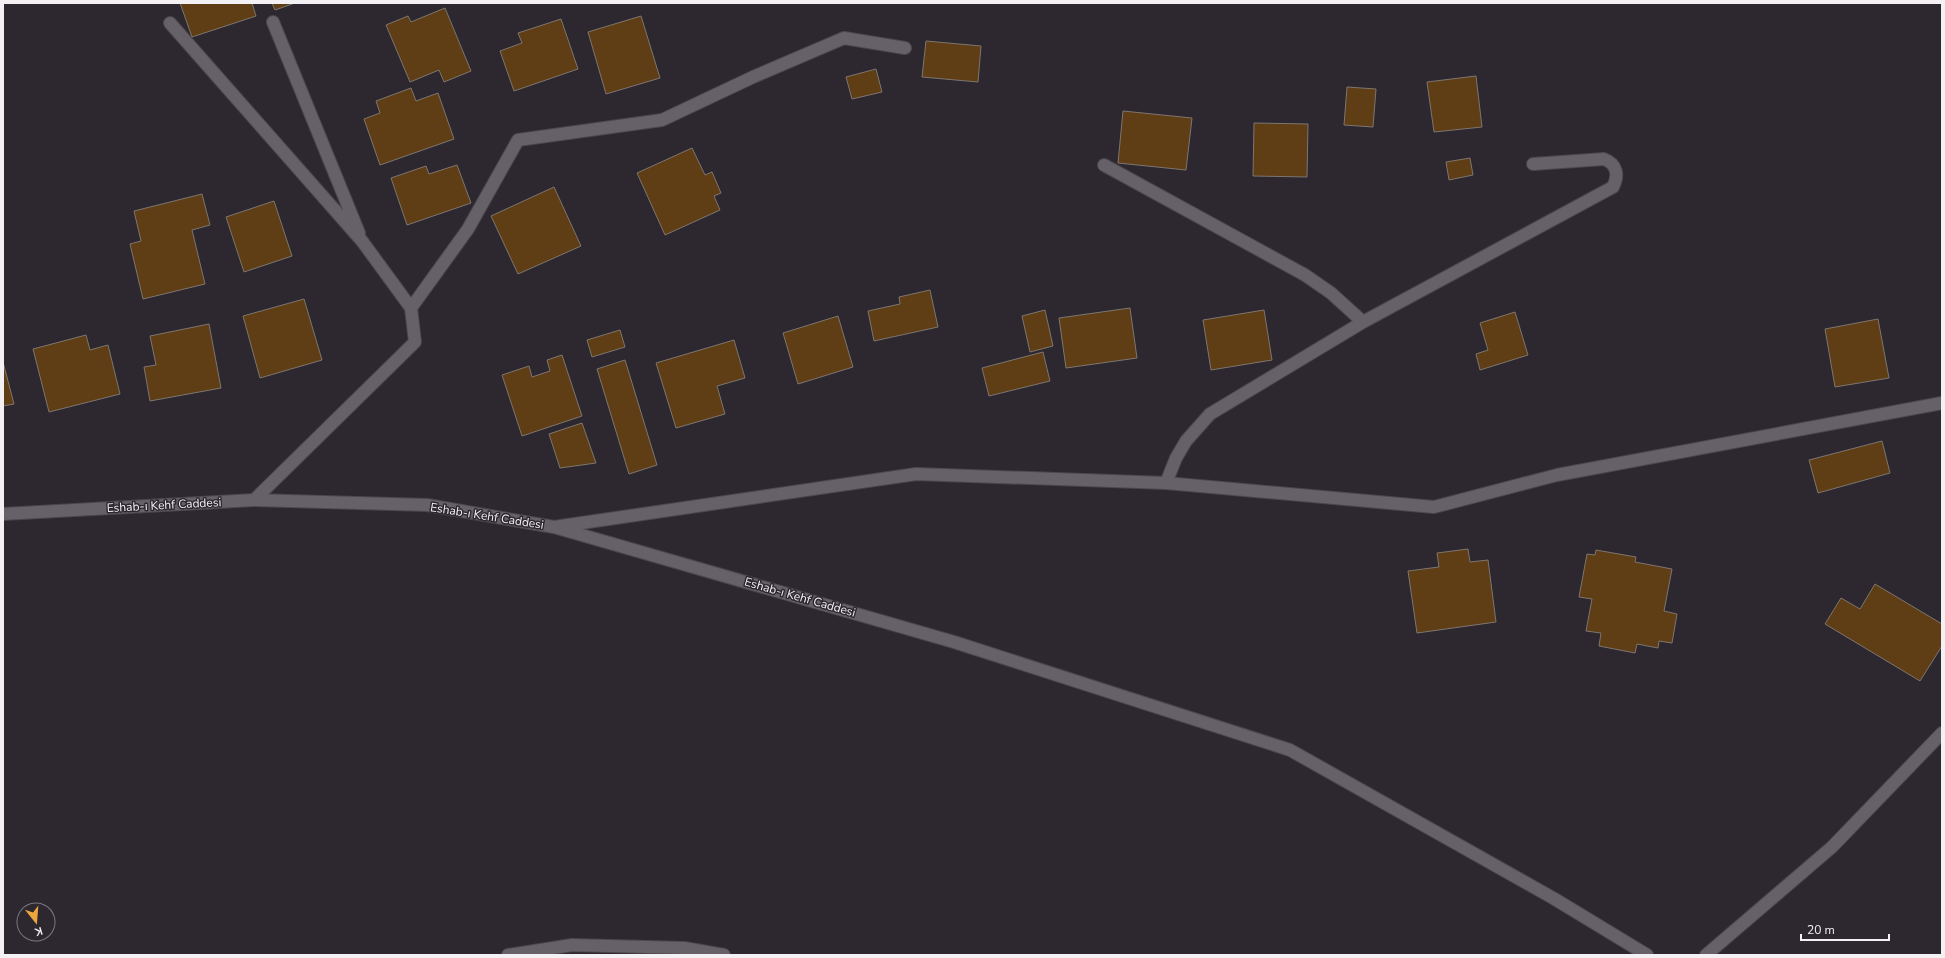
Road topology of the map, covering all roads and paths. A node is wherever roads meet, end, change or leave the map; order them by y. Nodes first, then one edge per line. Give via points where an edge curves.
1 (170, 22) dead end
2 (273, 22) dead end
3 (904, 48) dead end
4 (1533, 164) dead end
5 (1104, 165) dead end
6 (362, 241) junction
7 (411, 308) junction
8 (1363, 322) junction
9 (1942, 403) edge
10 (1166, 483) junction
11 (254, 500) junction
12 (3, 514) edge
13 (554, 527) junction
14 (1942, 733) edge
15 (508, 955) edge
16 (724, 955) edge
17 (1647, 955) edge
18 (1706, 955) edge

1 - 6 street
2 - 6 street
3 - 7 street via 844,38 662,120 518,140 468,229
4 - 8 street via 1604,159 1614,166 1617,179 1613,187
5 - 8 street via 1305,275
6 - 7 street
7 - 11 street via 415,342
8 - 10 street via 1210,414 1186,441
9 - 10 street via 1557,475 1434,506
10 - 13 street via 916,474
11 - 12 street, Eshab-ı Kehf Caddesi
11 - 13 street, Eshab-ı Kehf Caddesi via 427,505
13 - 17 street, Eshab-ı Kehf Caddesi via 954,642 1290,750 1553,898
14 - 18 street via 1832,846
15 - 16 street via 572,945 684,948

